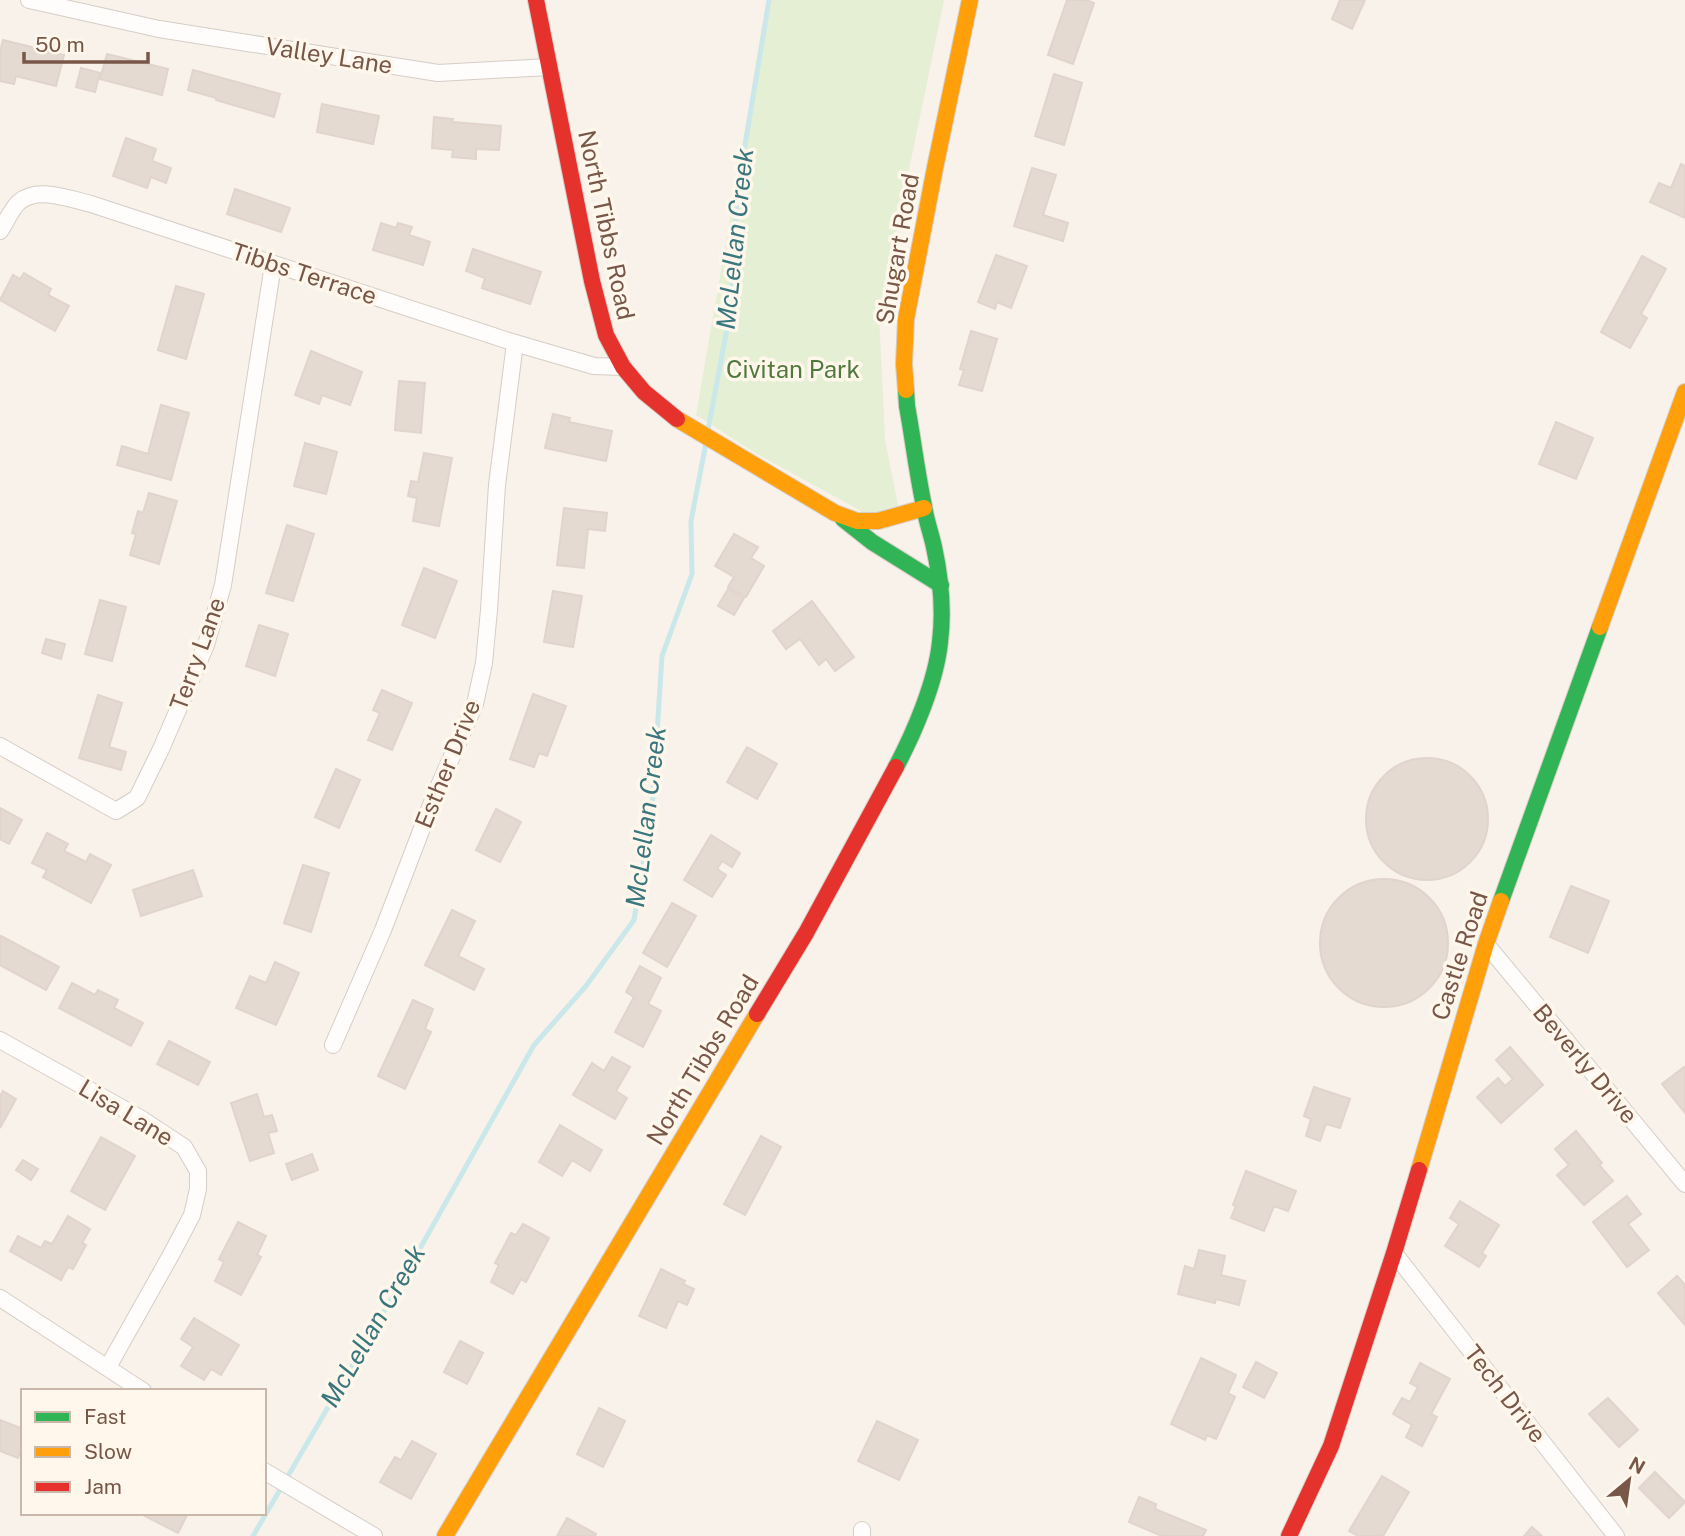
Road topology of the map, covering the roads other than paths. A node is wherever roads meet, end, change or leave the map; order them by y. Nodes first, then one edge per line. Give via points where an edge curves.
1 (29, 0) edge
2 (536, 0) edge
3 (970, 0) edge
4 (549, 66) junction
5 (0, 231) edge
6 (273, 265) junction
7 (515, 343) junction
8 (623, 367) junction
9 (1685, 392) edge
10 (924, 508) junction
11 (835, 513) junction
12 (941, 585) junction
13 (0, 746) edge
14 (1486, 944) junction
15 (0, 1040) edge
16 (334, 1045) dead end
17 (1685, 1184) edge
18 (1394, 1252) junction
19 (0, 1298) edge
20 (108, 1367) junction
21 (140, 1389) edge
22 (266, 1472) edge
23 (374, 1536) edge
24 (445, 1536) edge
25 (1289, 1536) edge
26 (1616, 1536) edge

1 - 4 street, Valley Lane via 159,29 439,74
2 - 4 street, North Tibbs Road
3 - 10 street, Shugart Road via 906,319 907,407
4 - 8 street, North Tibbs Road via 592,281 606,335
5 - 6 street, Tibbs Terrace via 19,202 37,194 57,195
6 - 7 street, Tibbs Terrace
6 - 13 street, Terry Lane via 223,585 206,645 137,798 116,811
7 - 8 street, Tibbs Terrace via 594,366
7 - 16 street, Esther Drive via 496,485 484,663 475,704
8 - 11 street, North Tibbs Road via 671,415
9 - 14 street, Castle Road
10 - 11 street, North Tibbs Road via 878,521 857,521
10 - 12 street, North Tibbs Road
11 - 12 street, North Tibbs Road
12 - 24 street, North Tibbs Road via 935,672 898,763 806,933
14 - 17 street, Beverly Drive
14 - 18 street, Castle Road
15 - 20 street, Lisa Lane via 184,1147 198,1171 192,1215
18 - 25 street, Castle Road via 1331,1446
18 - 26 street, Tech Drive
19 - 20 street
20 - 21 street
22 - 23 street

